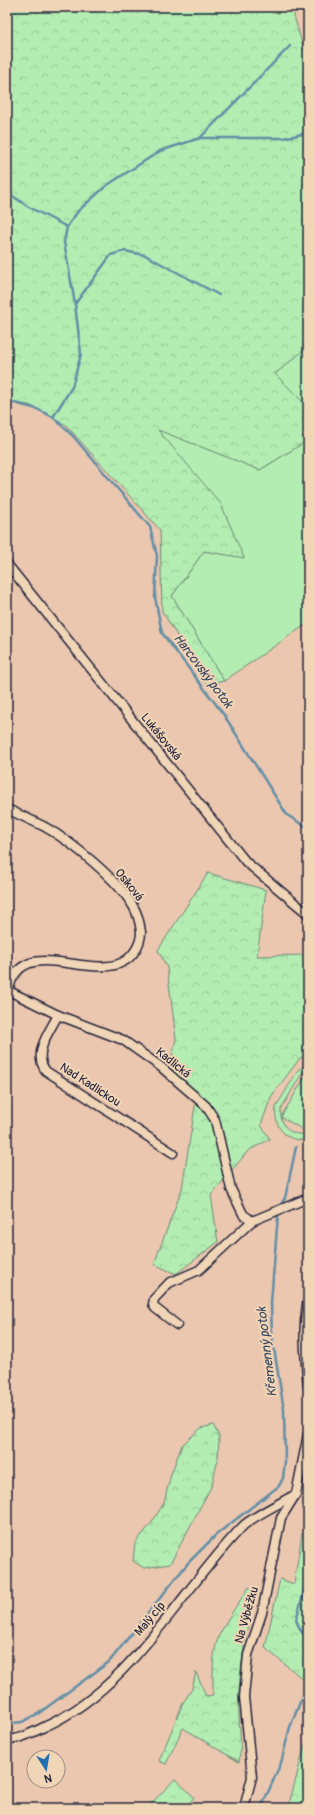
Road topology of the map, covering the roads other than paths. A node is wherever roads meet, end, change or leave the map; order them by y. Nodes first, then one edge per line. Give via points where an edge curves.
1 (7, 564) edge
2 (7, 809) edge
3 (308, 914) edge
4 (7, 990) edge
5 (58, 1015) junction
6 (173, 1153) dead end
7 (308, 1198) edge
8 (252, 1221) junction
9 (308, 1299) edge
10 (306, 1320) edge
11 (177, 1325) dead end
12 (308, 1386) edge
13 (308, 1434) edge
14 (296, 1494) junction
15 (7, 1740) edge
16 (244, 1808) edge

1 - 3 street, Lukášovská via 246,862
2 - 4 street, Osiková via 68,842 107,875 134,907 141,936 138,947 130,958 122,963 105,966 30,963 13,976
4 - 5 street, Kadlická
5 - 6 street, Nad Kadlickou via 41,1050 42,1066 46,1071
5 - 8 street, Kadlická via 123,1040 161,1067 206,1106 215,1120 231,1189 243,1214
7 - 8 street
8 - 11 street via 199,1270 169,1283 154,1299 155,1308
9 - 10 street
10 - 12 street via 304,1341
13 - 14 street, Na Výběžku
14 - 15 street, Malý cíp via 243,1526 135,1656 99,1694 57,1721 21,1738
14 - 16 street, Na Výběžku via 281,1518 262,1613 248,1655 244,1697 252,1777

